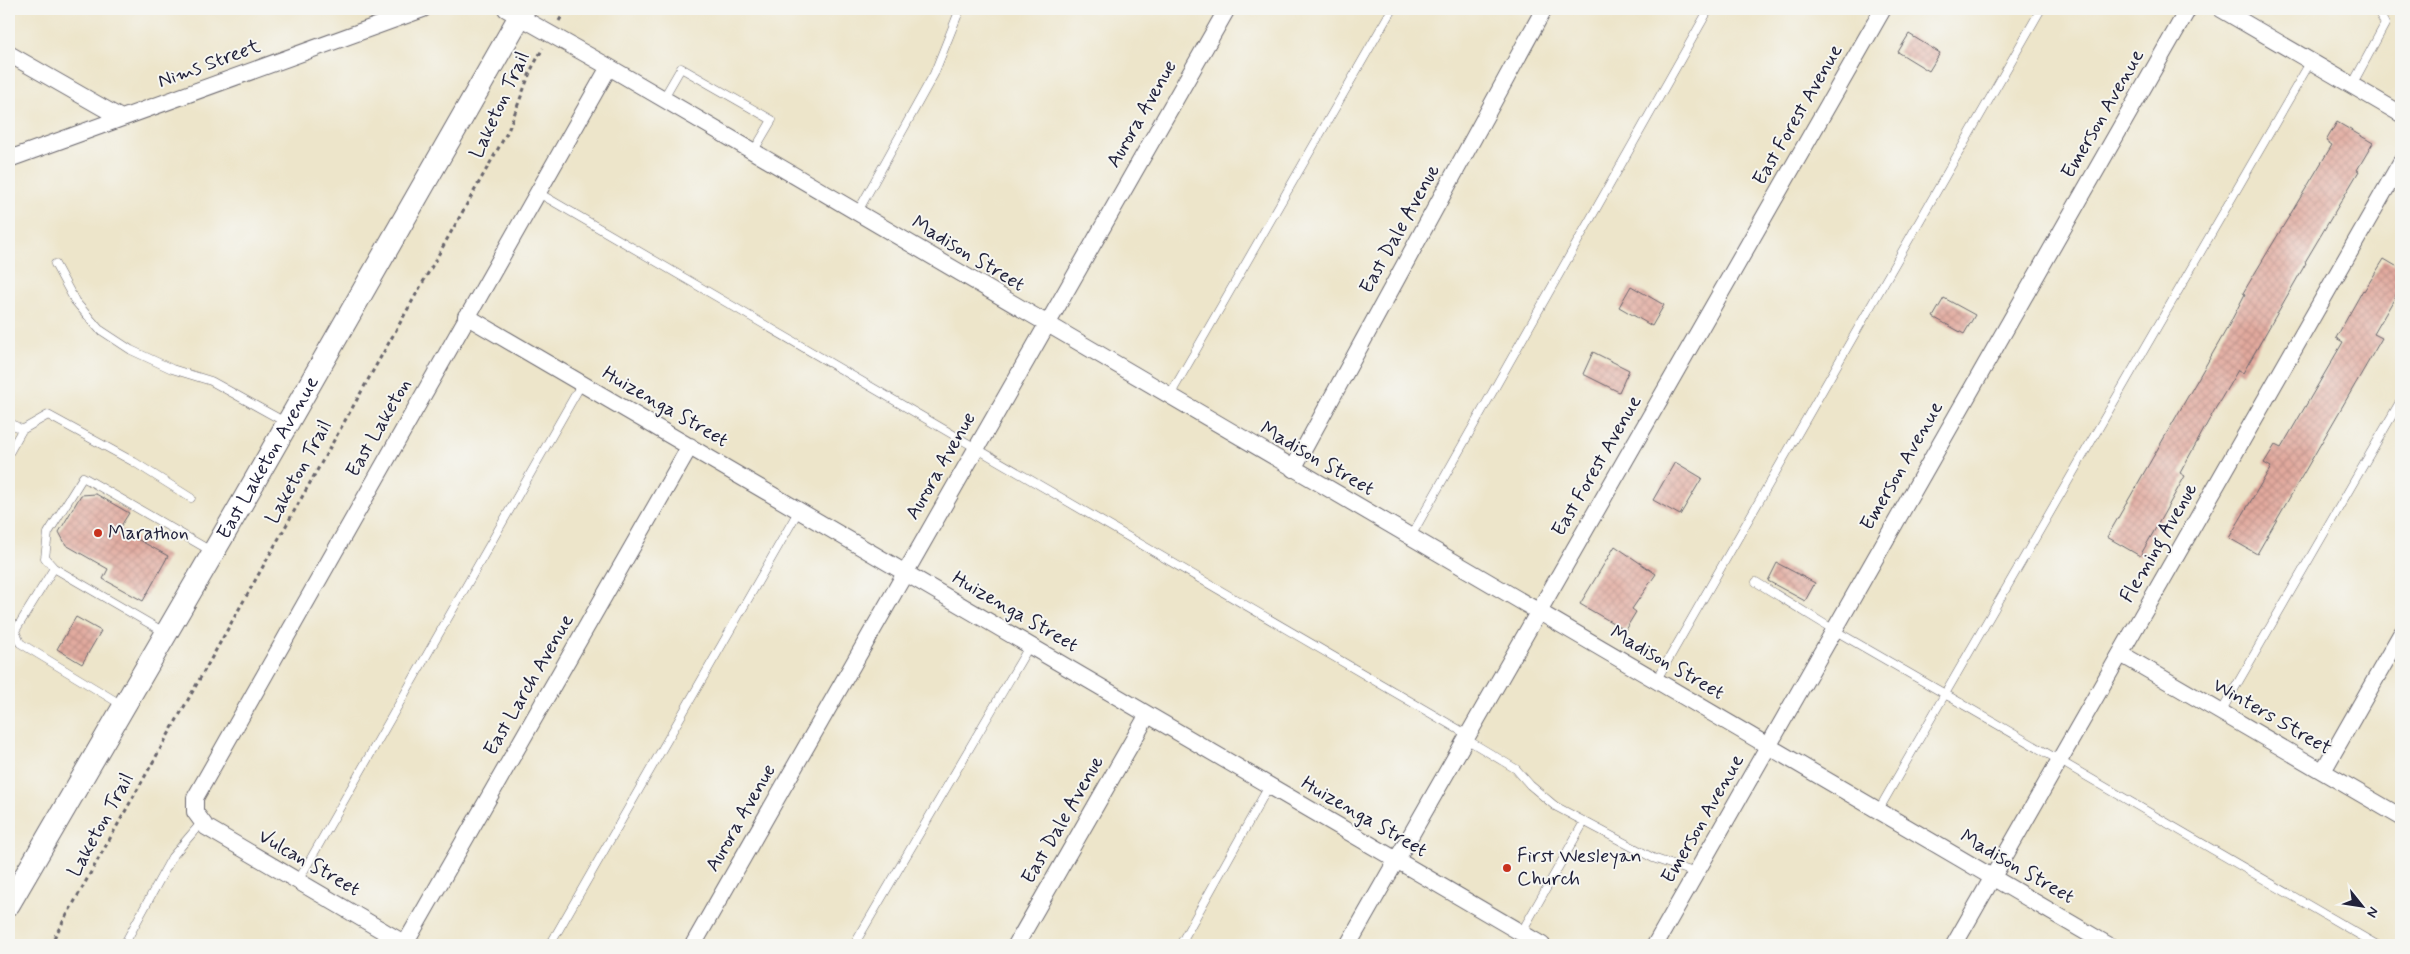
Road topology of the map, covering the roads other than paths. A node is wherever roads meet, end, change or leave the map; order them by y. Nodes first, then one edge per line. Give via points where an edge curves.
1 (424, 9) edge
2 (960, 9) edge
3 (1226, 9) edge
4 (1392, 9) edge
5 (1544, 9) edge
6 (1709, 9) edge
7 (1883, 9) edge
8 (2041, 9) edge
9 (2188, 9) edge
10 (2221, 9) edge
11 (2377, 9) edge
12 (516, 11) edge
13 (9, 54) edge
14 (2311, 61) junction
15 (609, 66) junction
16 (2352, 86) junction
17 (663, 99) junction
18 (2401, 114) edge
19 (121, 118) junction
20 (753, 152) junction
21 (9, 159) edge
22 (2401, 162) edge
23 (537, 192) junction
24 (858, 213) junction
25 (55, 264) dead end
26 (466, 316) junction
27 (1046, 324) junction
28 (582, 383) junction
29 (1169, 396) junction
30 (2401, 400) edge
31 (9, 422) edge
32 (287, 423) junction
33 (22, 430) junction
34 (690, 446) junction
35 (976, 449) junction
36 (9, 453) edge
37 (1293, 469) junction
38 (191, 498) dead end
39 (799, 510) junction
40 (1410, 538) junction
41 (213, 552) junction
42 (54, 568) junction
43 (905, 573) junction
44 (1756, 582) dead end
45 (1538, 612) junction
46 (1834, 630) junction
47 (166, 633) junction
48 (2401, 634) edge
49 (1030, 645) junction
50 (2121, 654) junction
51 (1656, 681) junction
52 (1945, 694) junction
53 (124, 706) junction
54 (2221, 712) junction
55 (1148, 716) junction
56 (1467, 736) junction
57 (1768, 746) junction
58 (2060, 760) junction
59 (2323, 771) junction
60 (1270, 786) junction
61 (1878, 812) junction
62 (2401, 817) edge
63 (198, 818) junction
64 (1584, 822) junction
65 (1396, 861) junction
66 (1696, 873) junction
67 (1993, 878) junction
68 (298, 881) junction
69 (9, 904) edge
70 (1521, 933) junction
71 (124, 945) edge
72 (406, 945) edge
73 (550, 945) edge
74 (693, 945) edge
75 (854, 945) edge
76 (1016, 945) edge
77 (1180, 945) edge
78 (1348, 945) edge
79 (1542, 945) edge
80 (1655, 945) edge
81 (1954, 945) edge
82 (2108, 945) edge
83 (2378, 945) edge

1 - 19 street, Nims Street
2 - 24 lane via 934,74
3 - 27 street, Aurora Avenue
4 - 29 lane
5 - 37 street, East Dale Avenue
6 - 40 lane
7 - 45 street, East Forest Avenue
8 - 51 lane
9 - 46 street, Emerson Avenue
10 - 14 street
11 - 16 lane via 2385,24
12 - 15 street, Madison Street
12 - 32 main road, East Laketon Avenue
13 - 19 street
14 - 16 street
14 - 52 lane
15 - 17 street, Madison Street
15 - 23 street, East Laketon
16 - 18 street
17 - 20 street, Madison Street
17 - 20 lane via 681,68 772,120
19 - 21 street, Nims Street
20 - 24 street, Madison Street
22 - 50 street, Fleming Avenue
23 - 26 street, East Laketon
23 - 35 lane
24 - 27 street, Madison Street
25 - 32 lane via 75,301 99,329 131,350 172,369 211,381
26 - 28 street, Huizenga Street
26 - 63 street, East Laketon via 198,790 195,798
27 - 29 street, Madison Street
27 - 35 street, Aurora Avenue
28 - 34 street, Huizenga Street
28 - 68 lane
29 - 37 street, Madison Street
30 - 54 lane
31 - 33 lane
32 - 41 main road, East Laketon Avenue
33 - 36 lane
33 - 38 lane via 48,415 134,462
34 - 39 street, Huizenga Street
34 - 72 street, East Larch Avenue
35 - 43 street, Aurora Avenue
35 - 56 lane
37 - 40 street, Madison Street
39 - 43 street, Huizenga Street
39 - 73 lane
40 - 45 street, Madison Street
41 - 42 lane via 83,477 48,533 45,558
41 - 47 main road, East Laketon Avenue
42 - 47 lane
42 - 53 lane via 15,631 20,643
43 - 49 street, Huizenga Street
43 - 74 street, Aurora Avenue
44 - 46 lane
45 - 51 street, Madison Street
45 - 56 street, East Forest Avenue
46 - 52 lane
46 - 57 street, Emerson Avenue
47 - 53 main road, East Laketon Avenue
48 - 59 street
49 - 55 street, Huizenga Street
49 - 75 lane
50 - 54 street, Winters Street
50 - 58 street, Fleming Avenue
51 - 57 street, Madison Street
52 - 58 lane
52 - 61 lane
53 - 69 main road, East Laketon Avenue
54 - 59 street, Winters Street
55 - 60 street, Huizenga Street
55 - 76 street, East Dale Avenue
56 - 64 lane via 1516,769 1555,806
56 - 65 street, East Forest Avenue
57 - 61 street, Madison Street
57 - 66 street, Emerson Avenue
58 - 67 street, Fleming Avenue
58 - 83 lane
59 - 62 street, Winters Street
60 - 65 street, Huizenga Street
60 - 77 lane
61 - 67 street, Madison Street
63 - 68 street, Vulcan Street
63 - 71 lane via 172,857
64 - 66 lane via 1653,858
64 - 70 lane
65 - 70 street, Huizenga Street
65 - 78 street, East Forest Avenue
66 - 80 street, Emerson Avenue
67 - 81 street, Fleming Avenue
67 - 82 street, Madison Street
68 - 72 street, Vulcan Street
70 - 79 street, Huizenga Street

